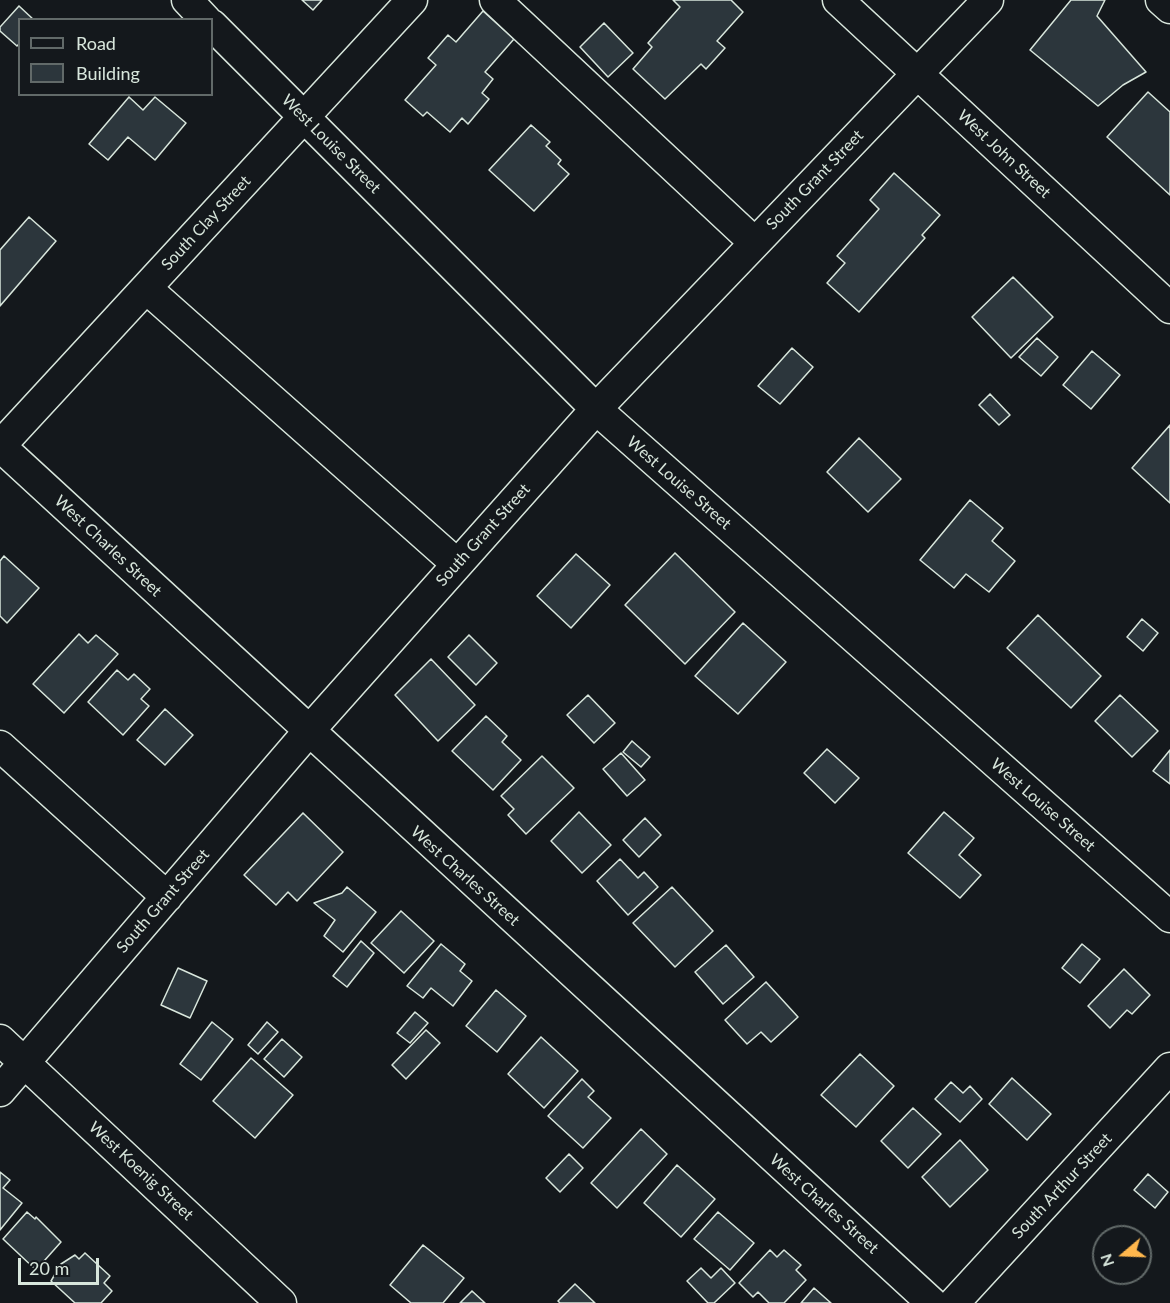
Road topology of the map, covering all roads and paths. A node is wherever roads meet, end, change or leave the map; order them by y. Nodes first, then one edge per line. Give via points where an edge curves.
1 (187, 0) edge
2 (412, 0) edge
3 (495, 0) edge
4 (838, 0) edge
5 (988, 0) edge
6 (1161, 0) edge
7 (1170, 8) edge
8 (204, 18) edge
9 (213, 26) edge
10 (917, 74) junction
11 (304, 118) junction
12 (755, 243) junction
13 (146, 288) junction
14 (1170, 308) edge
15 (596, 409) junction
16 (0, 446) edge
17 (457, 564) junction
18 (308, 732) junction
19 (0, 746) edge
20 (166, 897) junction
21 (1170, 917) edge
22 (0, 1040) edge
23 (25, 1063) junction
24 (1170, 1068) edge
25 (0, 1090) edge
26 (281, 1303) edge
27 (932, 1303) edge
28 (954, 1303) edge

1 - 8 street
2 - 11 street, South Clay Street
3 - 12 street
4 - 10 street, West John Street
5 - 10 street, South Grant Street
6 - 7 street
9 - 11 street, West Louise Street
10 - 12 street, South Grant Street
10 - 14 street, West John Street
11 - 13 street, South Clay Street
11 - 15 street, West Louise Street
12 - 15 street, South Grant Street
13 - 16 street, South Clay Street
13 - 17 street
15 - 17 street, South Grant Street
15 - 21 street, West Louise Street
16 - 18 street, West Charles Street
17 - 18 street, South Grant Street
18 - 20 street, South Grant Street
18 - 27 street, West Charles Street
19 - 20 street
20 - 23 street, South Grant Street
22 - 23 street, West Koenig Street
23 - 25 street, South Grant Street
23 - 26 street, West Koenig Street
24 - 28 street, South Arthur Street

